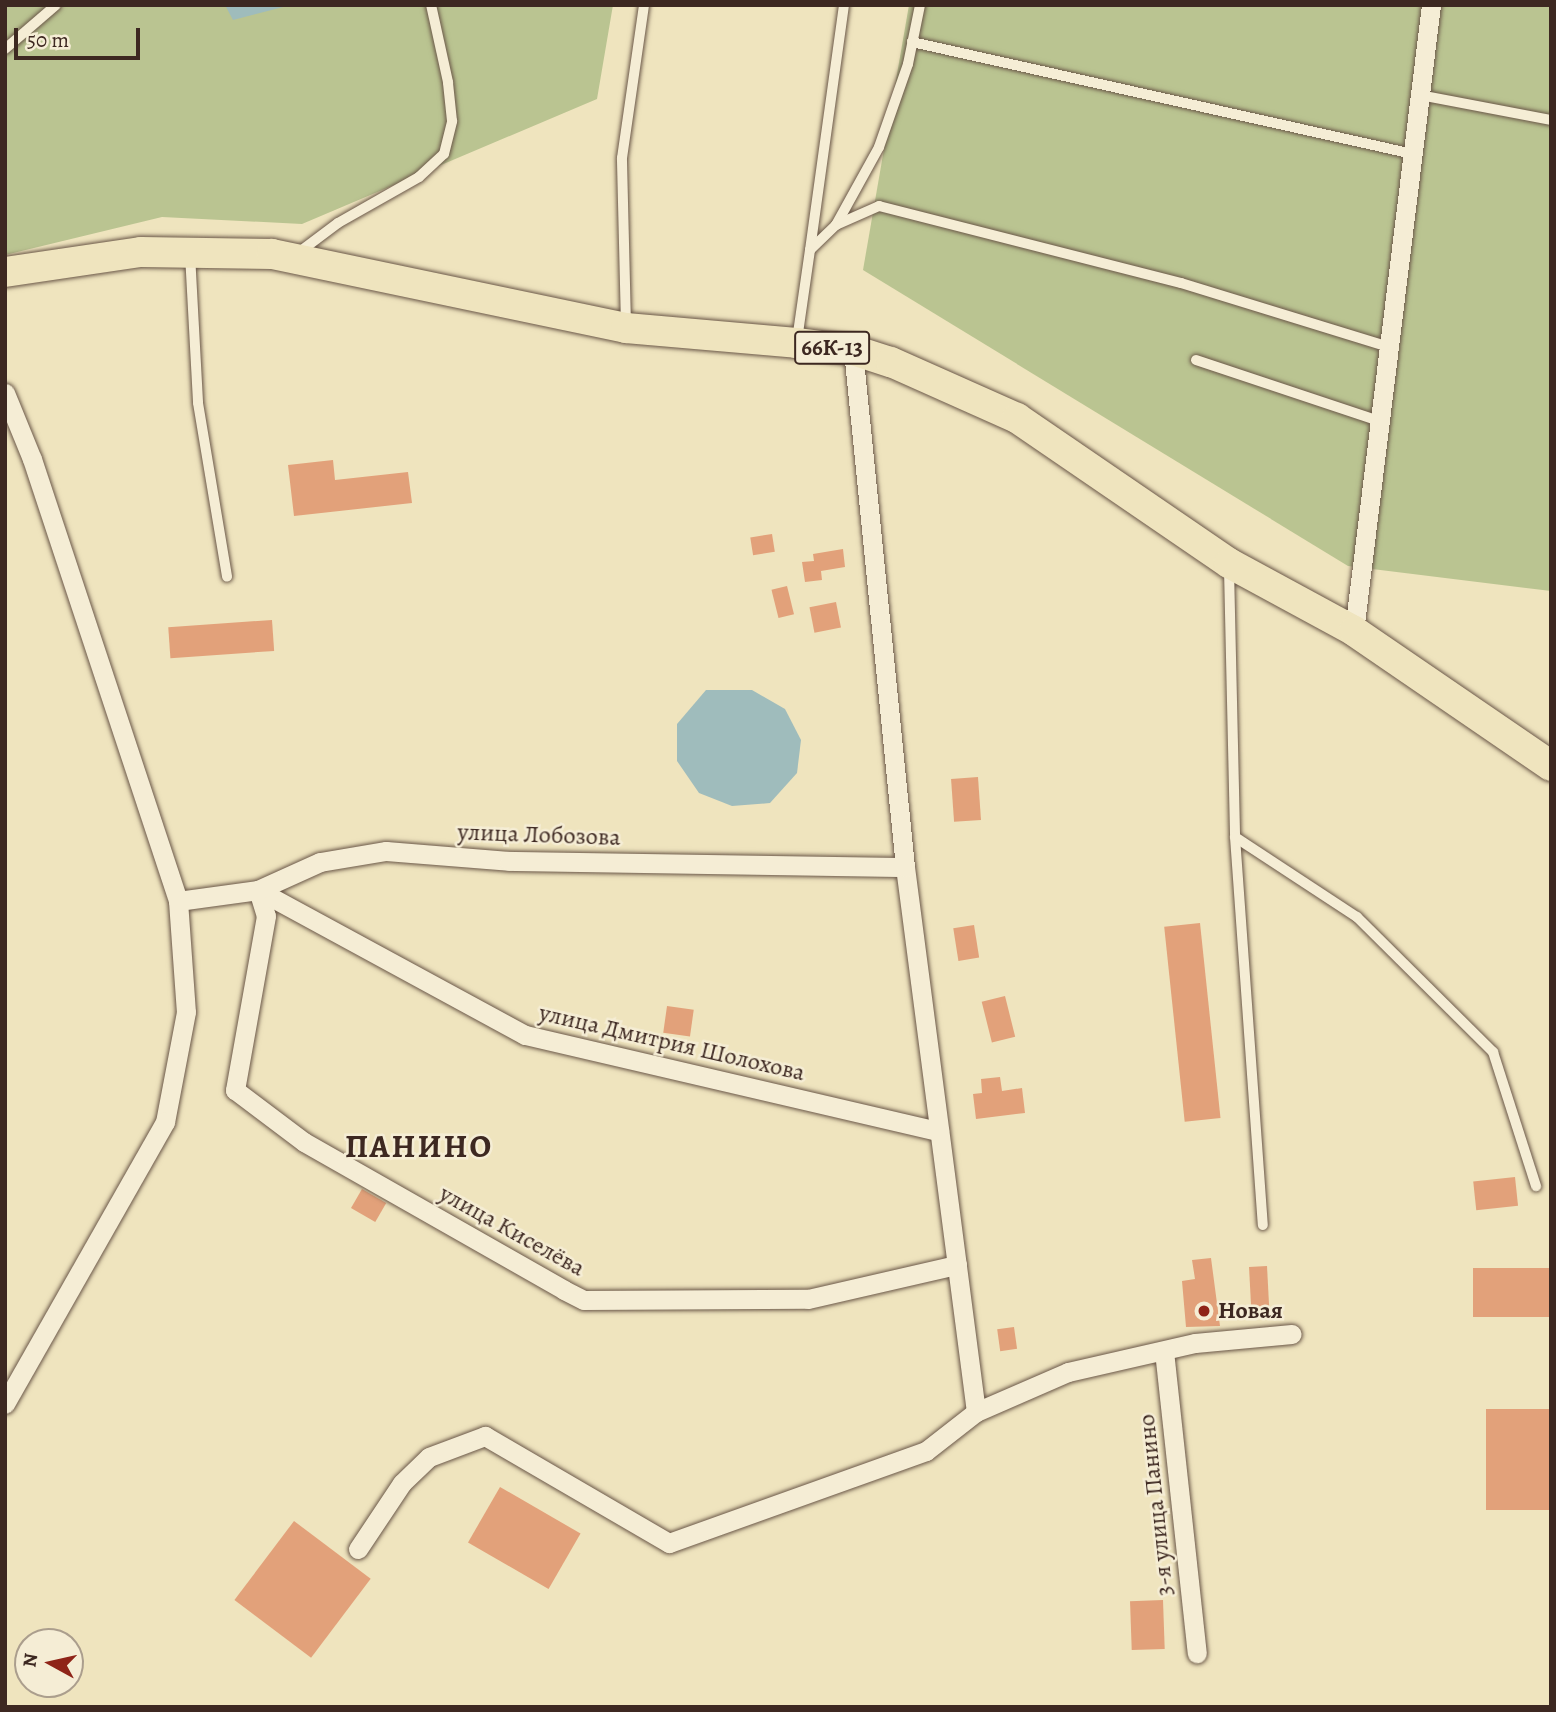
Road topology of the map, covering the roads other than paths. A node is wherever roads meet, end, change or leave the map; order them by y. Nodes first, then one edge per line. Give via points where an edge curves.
1 (56, 5) edge
2 (431, 5) edge
3 (644, 5) edge
4 (844, 5) edge
5 (920, 5) edge
6 (1431, 5) edge
7 (912, 42) junction
8 (5, 49) edge
9 (1420, 95) junction
10 (1551, 120) edge
11 (1413, 155) junction
12 (836, 225) junction
13 (810, 250) junction
14 (190, 251) junction
15 (291, 257) junction
16 (5, 272) edge
17 (626, 328) junction
18 (796, 343) junction
19 (1389, 347) junction
20 (853, 350) junction
21 (1196, 360) dead end
22 (5, 393) edge
23 (1379, 421) junction
24 (1229, 563) junction
25 (227, 576) dead end
26 (1354, 631) junction
27 (1551, 766) edge
28 (1235, 837) junction
29 (905, 867) junction
30 (258, 890) junction
31 (178, 901) junction
32 (939, 1131) junction
33 (1536, 1186) dead end
34 (1263, 1225) dead end
35 (957, 1265) junction
36 (1292, 1335) dead end
37 (1164, 1351) junction
38 (5, 1404) edge
39 (976, 1412) junction
40 (358, 1549) dead end
41 (1196, 1653) dead end

1 - 8 lane
2 - 15 lane via 451,108 444,154 419,177 338,223
3 - 17 lane via 622,158
4 - 13 lane
5 - 7 lane
6 - 9 street
7 - 11 lane
7 - 12 lane via 879,147
9 - 10 lane
9 - 11 street
11 - 19 street
12 - 13 lane
12 - 19 lane via 879,206 1181,283
13 - 18 lane
14 - 15 main road, 66К-13
14 - 16 main road, 66К-13 via 87,257
14 - 25 lane via 198,403
15 - 17 main road, 66К-13
17 - 18 main road, 66К-13
18 - 20 main road, 66К-13
19 - 23 street
20 - 24 main road, 66К-13 via 923,373 1017,418
20 - 29 street
21 - 23 lane
22 - 31 street via 32,459
23 - 26 street
24 - 26 main road, 66К-13
24 - 28 lane
26 - 27 main road, 66К-13
28 - 33 lane via 1357,917 1493,1052
28 - 34 lane
29 - 30 street, улица Лобозова via 509,861 386,851 320,863
29 - 32 street
30 - 31 street, улица Лобозова
30 - 32 street, улица Дмитрия Шолохова via 525,1035
30 - 35 street, улица Киселёва via 266,916 235,1090 304,1142 564,1290 584,1300 808,1299
31 - 38 street via 186,1012 165,1122
32 - 35 street
35 - 39 street
36 - 37 street via 1195,1343
37 - 39 street via 1068,1372
37 - 41 street, 3-я улица Панино
39 - 40 street via 926,1451 669,1543 485,1436 429,1457 402,1483

